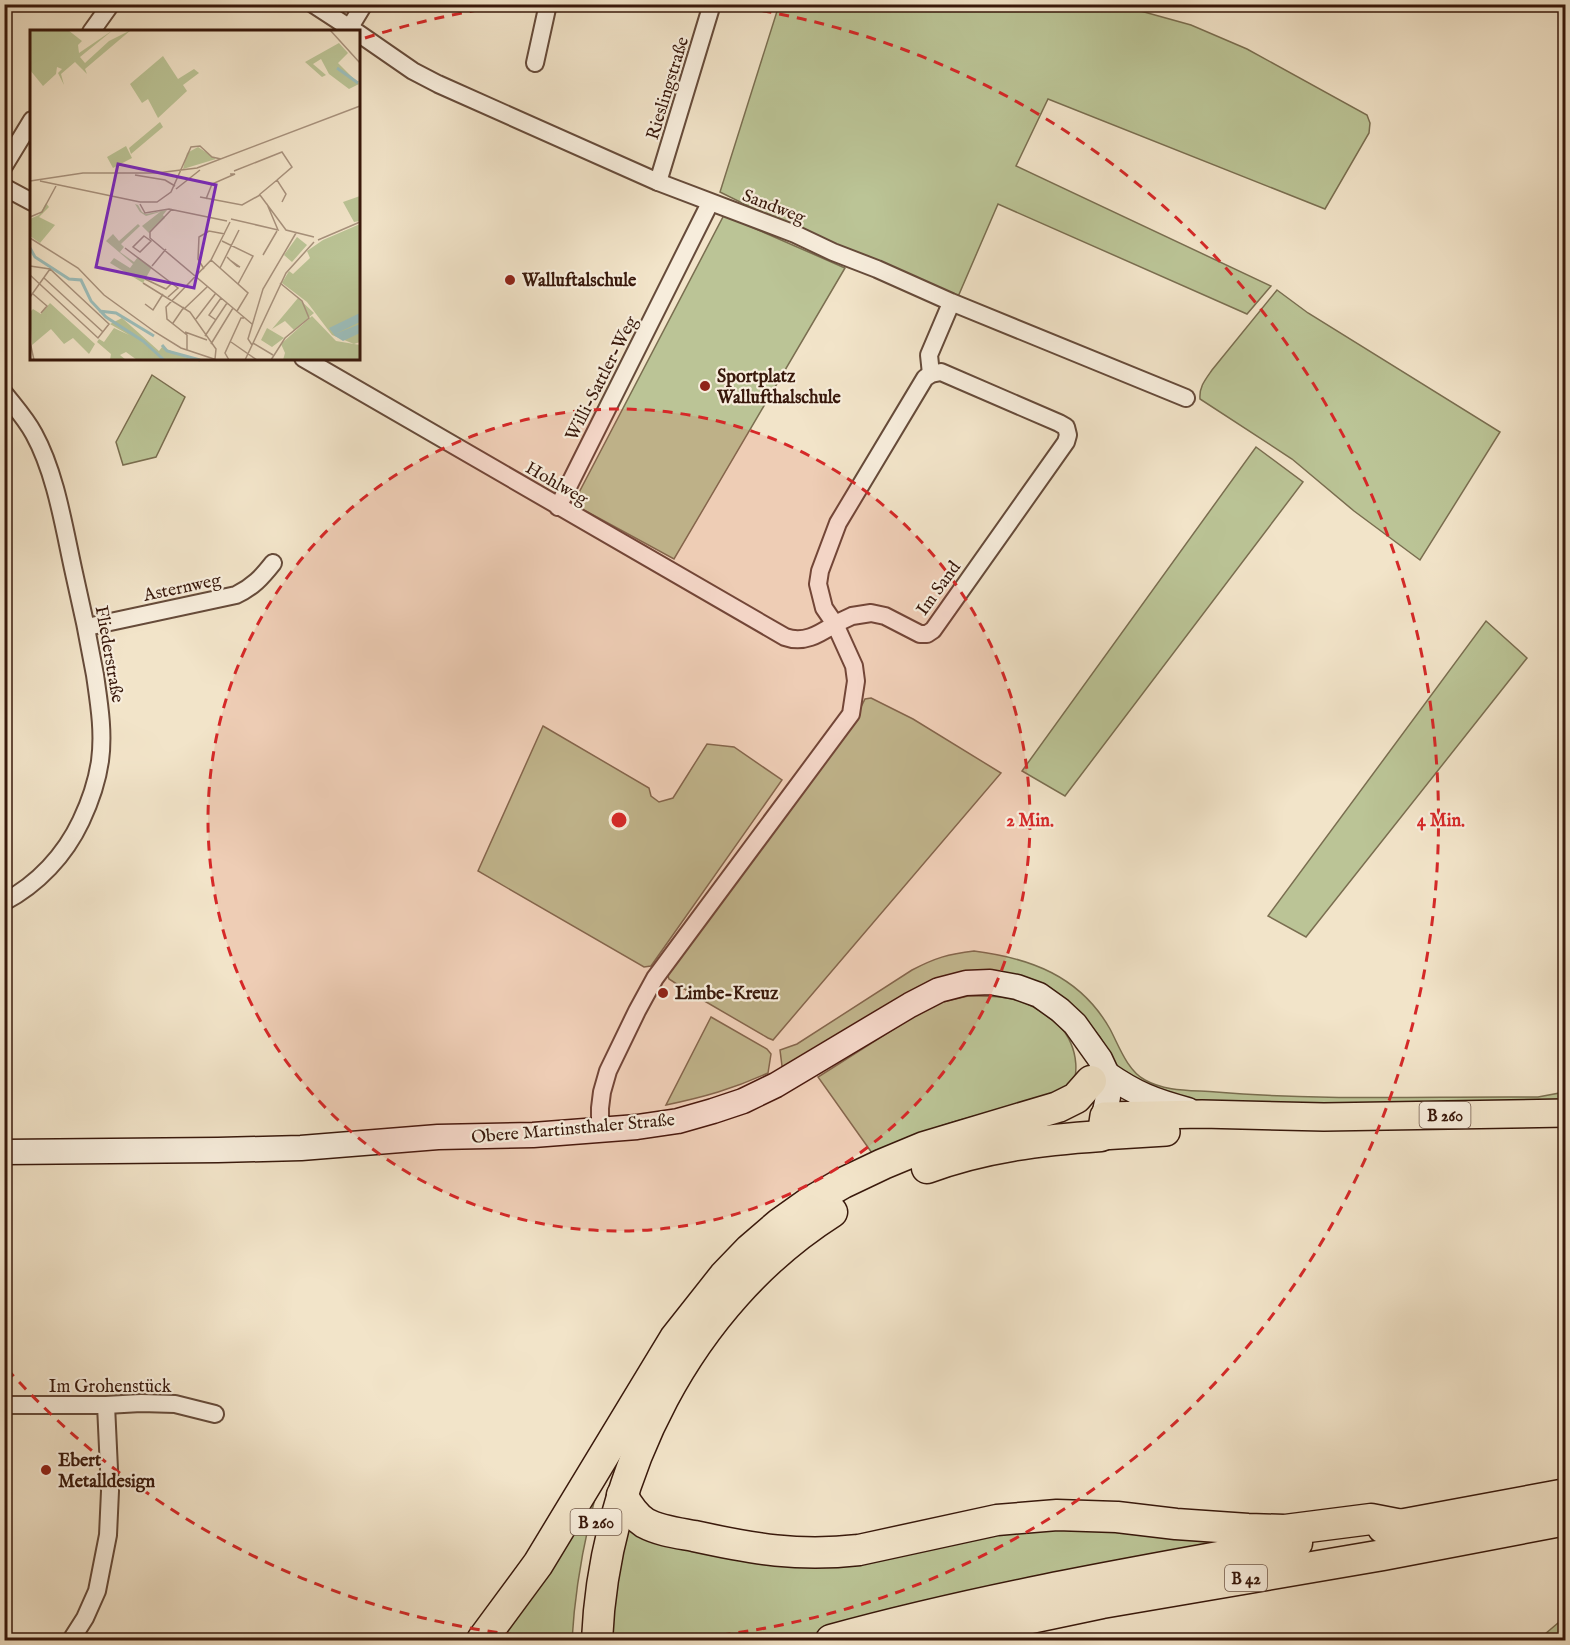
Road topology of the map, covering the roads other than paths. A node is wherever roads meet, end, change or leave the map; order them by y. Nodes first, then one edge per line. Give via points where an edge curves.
1 (111, 4) edge
2 (314, 4) edge
3 (364, 4) edge
4 (548, 4) edge
5 (712, 4) edge
6 (93, 30) edge
7 (353, 30) edge
8 (355, 30) edge
9 (360, 34) edge
10 (535, 63) dead end
11 (30, 123) edge
12 (4, 166) edge
13 (658, 182) junction
14 (4, 187) edge
15 (30, 201) edge
16 (710, 203) junction
17 (949, 308) dead end
18 (306, 360) edge
19 (931, 374) junction
20 (4, 393) edge
21 (1186, 398) dead end
22 (558, 507) junction
23 (273, 563) dead end
24 (835, 624) junction
25 (87, 627) junction
26 (4, 902) edge
27 (1099, 1077) junction
28 (1566, 1113) edge
29 (1202, 1114) junction
30 (1324, 1118) junction
31 (1100, 1123) junction
32 (600, 1130) junction
33 (966, 1134) junction
34 (4, 1152) edge
35 (4, 1405) edge
36 (106, 1405) junction
37 (633, 1407) junction
38 (215, 1414) dead end
39 (1566, 1494) edge
40 (622, 1495) junction
41 (1566, 1520) edge
42 (1402, 1525) junction
43 (71, 1641) edge
44 (482, 1641) edge
45 (580, 1641) edge
46 (597, 1641) edge
47 (831, 1641) edge
48 (927, 1641) edge

1 - 6 street
2 - 7 street, Sandweg
3 - 8 street
4 - 10 street
5 - 13 street, Rieslingstraße
9 - 13 street, Sandweg via 438,84
11 - 12 street
13 - 16 street, Sandweg
14 - 15 street
16 - 21 street, Sandweg via 795,234
16 - 22 street, Willi-Sattler-Weg
17 - 19 street via 929,356
18 - 22 street, Hohlweg
19 - 24 street via 925,378 834,533 818,584 824,608
19 - 24 street, Im Sand via 941,372 1059,423 1066,427 1066,441 933,630 920,634 871,613 852,615
20 - 25 street, Fliederstraße via 27,422 46,460
22 - 24 street, Hohlweg via 792,640 811,637
23 - 25 street, Asternweg via 259,581 236,595
24 - 32 street via 855,666 851,714 655,978 608,1071 602,1092
25 - 26 street, Fliederstraße via 100,710 100,759 93,790 64,851 31,884
27 - 29 street, B 260 via 1147,1098
27 - 31 street, Obere Martinsthaler Straße via 1108,1097
27 - 32 street, Obere Martinsthaler Straße via 1091,1067 1087,1042 1075,1024 1039,995 990,982 966,983 939,990 910,1005 784,1081 743,1101 678,1121
27 - 33 highway via 1076,1098 1058,1107
28 - 30 main road, B 260
29 - 30 main road, B 260
29 - 31 main road, B 260
30 - 31 main road, B 260 via 1268,1125
31 - 33 highway, B 260 via 1030,1123
31 - 40 highway, B 260 via 974,1153 893,1181 814,1224 746,1283 693,1349 652,1419
32 - 34 street, Obere Martinsthaler Straße via 301,1148
33 - 37 highway, B 260 via 924,1147 843,1183 779,1224 699,1305
35 - 36 street, Im Grohenstück
36 - 38 street, Im Grohenstück via 175,1404
36 - 43 street via 108,1535 97,1591
37 - 44 highway via 538,1563
37 - 45 highway, B 260 via 594,1530
39 - 42 highway, B 42
40 - 42 highway via 636,1516 653,1527 748,1548 792,1553 859,1550 997,1520 1047,1515 1097,1515 1285,1530 1371,1519
40 - 46 highway, B 260 via 607,1554
41 - 48 highway, B 42 via 1102,1603
42 - 47 highway, B 42 via 1086,1581

